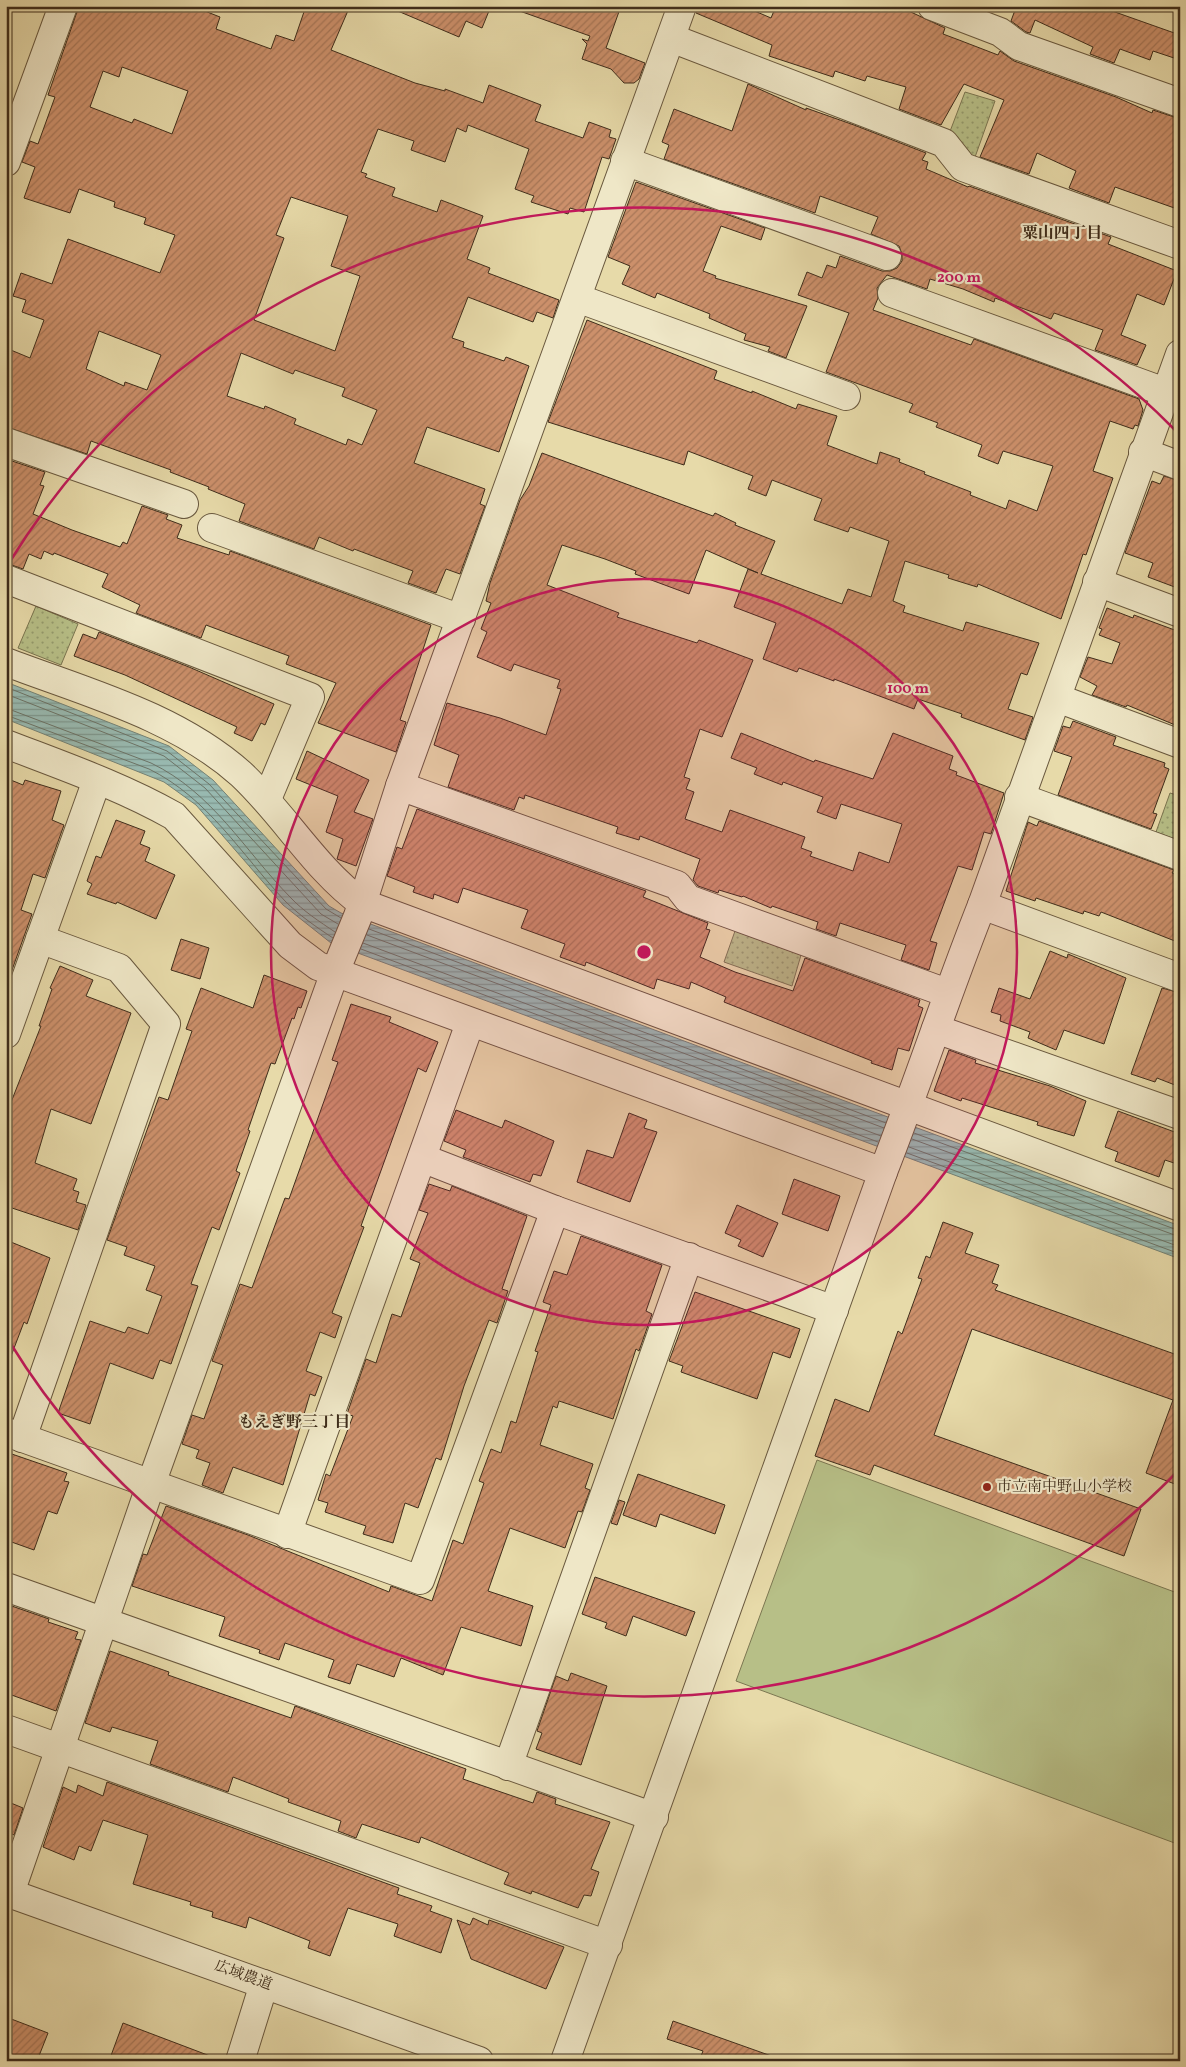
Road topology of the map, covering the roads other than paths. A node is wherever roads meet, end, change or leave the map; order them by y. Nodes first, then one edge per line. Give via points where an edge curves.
1 (63, 6) edge
2 (682, 6) edge
3 (932, 6) edge
4 (671, 38) junction
5 (1180, 103) edge
6 (625, 161) junction
7 (6, 162) edge
8 (1180, 245) edge
9 (887, 256) dead end
10 (892, 293) dead end
11 (577, 298) junction
12 (1180, 354) edge
13 (1165, 392) junction
14 (846, 396) dead end
15 (6, 442) edge
16 (1143, 452) junction
17 (1180, 466) edge
18 (184, 504) dead end
19 (212, 528) dead end
20 (6, 579) edge
21 (1097, 582) junction
22 (1180, 613) edge
23 (461, 619) junction
24 (6, 662) edge
25 (1057, 698) junction
26 (6, 744) edge
27 (1180, 744) edge
28 (98, 780) junction
29 (400, 786) junction
30 (1019, 797) junction
31 (267, 799) junction
32 (1180, 856) edge
33 (982, 905) junction
34 (360, 910) junction
35 (40, 938) junction
36 (339, 962) junction
37 (1180, 978) edge
38 (947, 993) junction
39 (470, 1023) junction
40 (936, 1029) junction
41 (6, 1034) edge
42 (906, 1113) junction
43 (1180, 1115) edge
44 (422, 1158) junction
45 (886, 1164) junction
46 (1180, 1207) edge
47 (555, 1210) junction
48 (689, 1257) junction
49 (834, 1310) junction
50 (14, 1435) edge
51 (151, 1484) junction
52 (288, 1534) junction
53 (6, 1587) edge
54 (104, 1622) junction
55 (6, 1729) edge
56 (59, 1748) junction
57 (508, 1766) junction
58 (654, 1817) junction
59 (8, 1893) edge
60 (608, 1945) junction
61 (264, 1984) junction
62 (240, 2061) edge
63 (479, 2061) edge
64 (565, 2061) edge

1 - 7 street
2 - 4 street
3 - 5 street via 1000,32 1020,46
4 - 6 street
4 - 8 street via 944,142 963,167
6 - 9 street
6 - 11 street
10 - 13 street
11 - 14 street
11 - 23 street
12 - 13 street
13 - 16 street
15 - 18 street
16 - 17 street
16 - 21 street
19 - 23 street
20 - 31 street via 310,697
21 - 22 street
21 - 25 street
23 - 29 street
24 - 31 street via 128,709 194,740 238,772
25 - 27 street
25 - 30 street
26 - 28 street
28 - 35 street
28 - 36 street via 174,816 290,945 318,966
29 - 34 street
29 - 38 street via 677,886 688,898
30 - 32 street
30 - 33 street
31 - 34 street
33 - 37 street
33 - 38 street
34 - 36 street
34 - 42 street
35 - 41 street
35 - 50 street via 119,968 166,1024
36 - 39 street
36 - 51 street
38 - 40 street
39 - 44 street
39 - 45 street
40 - 42 street
40 - 43 street
42 - 45 street
42 - 46 street
44 - 47 street
44 - 52 street
45 - 49 street
47 - 48 street
47 - 52 street via 420,1580
48 - 49 street
48 - 57 street
49 - 58 street
50 - 51 street
51 - 52 street
51 - 54 street
53 - 54 street
54 - 56 street
54 - 57 street
55 - 56 street
56 - 59 street
56 - 60 street
57 - 58 street
58 - 60 street
59 - 61 street, 広域農道
60 - 64 street
61 - 62 street
61 - 63 street, 広域農道

